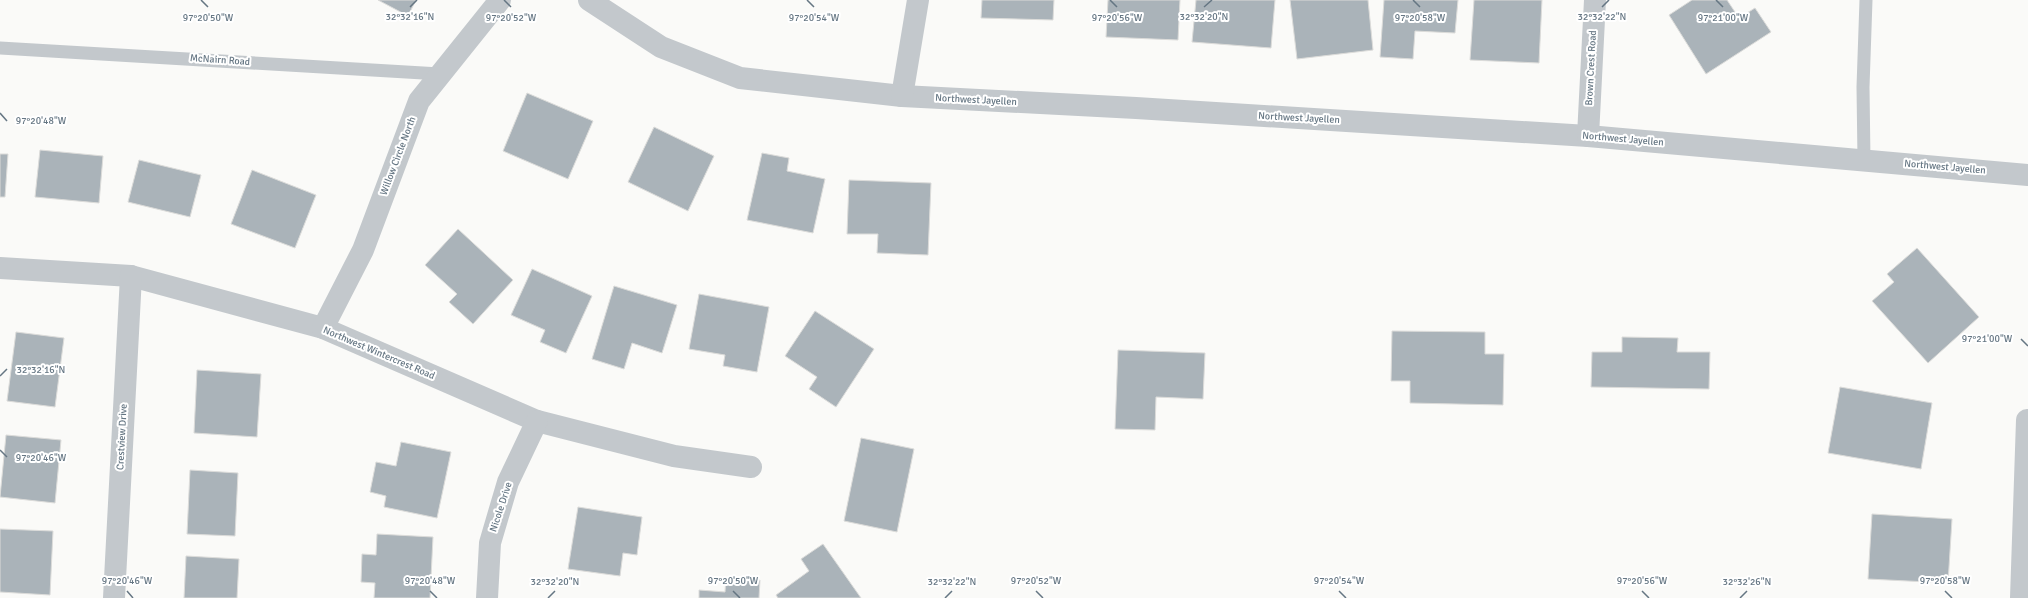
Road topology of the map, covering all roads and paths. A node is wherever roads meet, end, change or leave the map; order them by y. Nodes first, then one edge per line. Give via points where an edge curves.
1 (500, 0) edge
2 (590, 0) edge
3 (918, 0) edge
4 (1595, 0) edge
5 (1866, 0) edge
6 (0, 48) edge
7 (440, 74) junction
8 (902, 96) junction
9 (1588, 136) junction
10 (1864, 160) junction
11 (2028, 175) edge
12 (0, 268) edge
13 (131, 276) junction
14 (323, 328) junction
15 (2027, 420) dead end
16 (537, 421) junction
17 (751, 467) dead end
18 (114, 598) edge
19 (487, 598) edge
20 (2022, 598) edge

1 - 7 street, Willow Circle North
2 - 8 street, Northwest Jayellen via 662,47 740,78
3 - 8 street
4 - 9 street, Brown Crest Road
5 - 10 lane
6 - 7 lane, McNairn Road
7 - 14 street, Willow Circle North via 419,101 362,250
8 - 9 street, Northwest Jayellen
9 - 10 street, Northwest Jayellen
10 - 11 street, Northwest Jayellen
12 - 13 street, Northwest Wintercrest Road
13 - 14 street, Northwest Wintercrest Road
13 - 18 street, Crestview Drive
14 - 16 street, Northwest Wintercrest Road
15 - 20 street
16 - 17 street, Northwest Wintercrest Road via 674,456
16 - 19 street, Nicole Drive via 508,482 490,543

